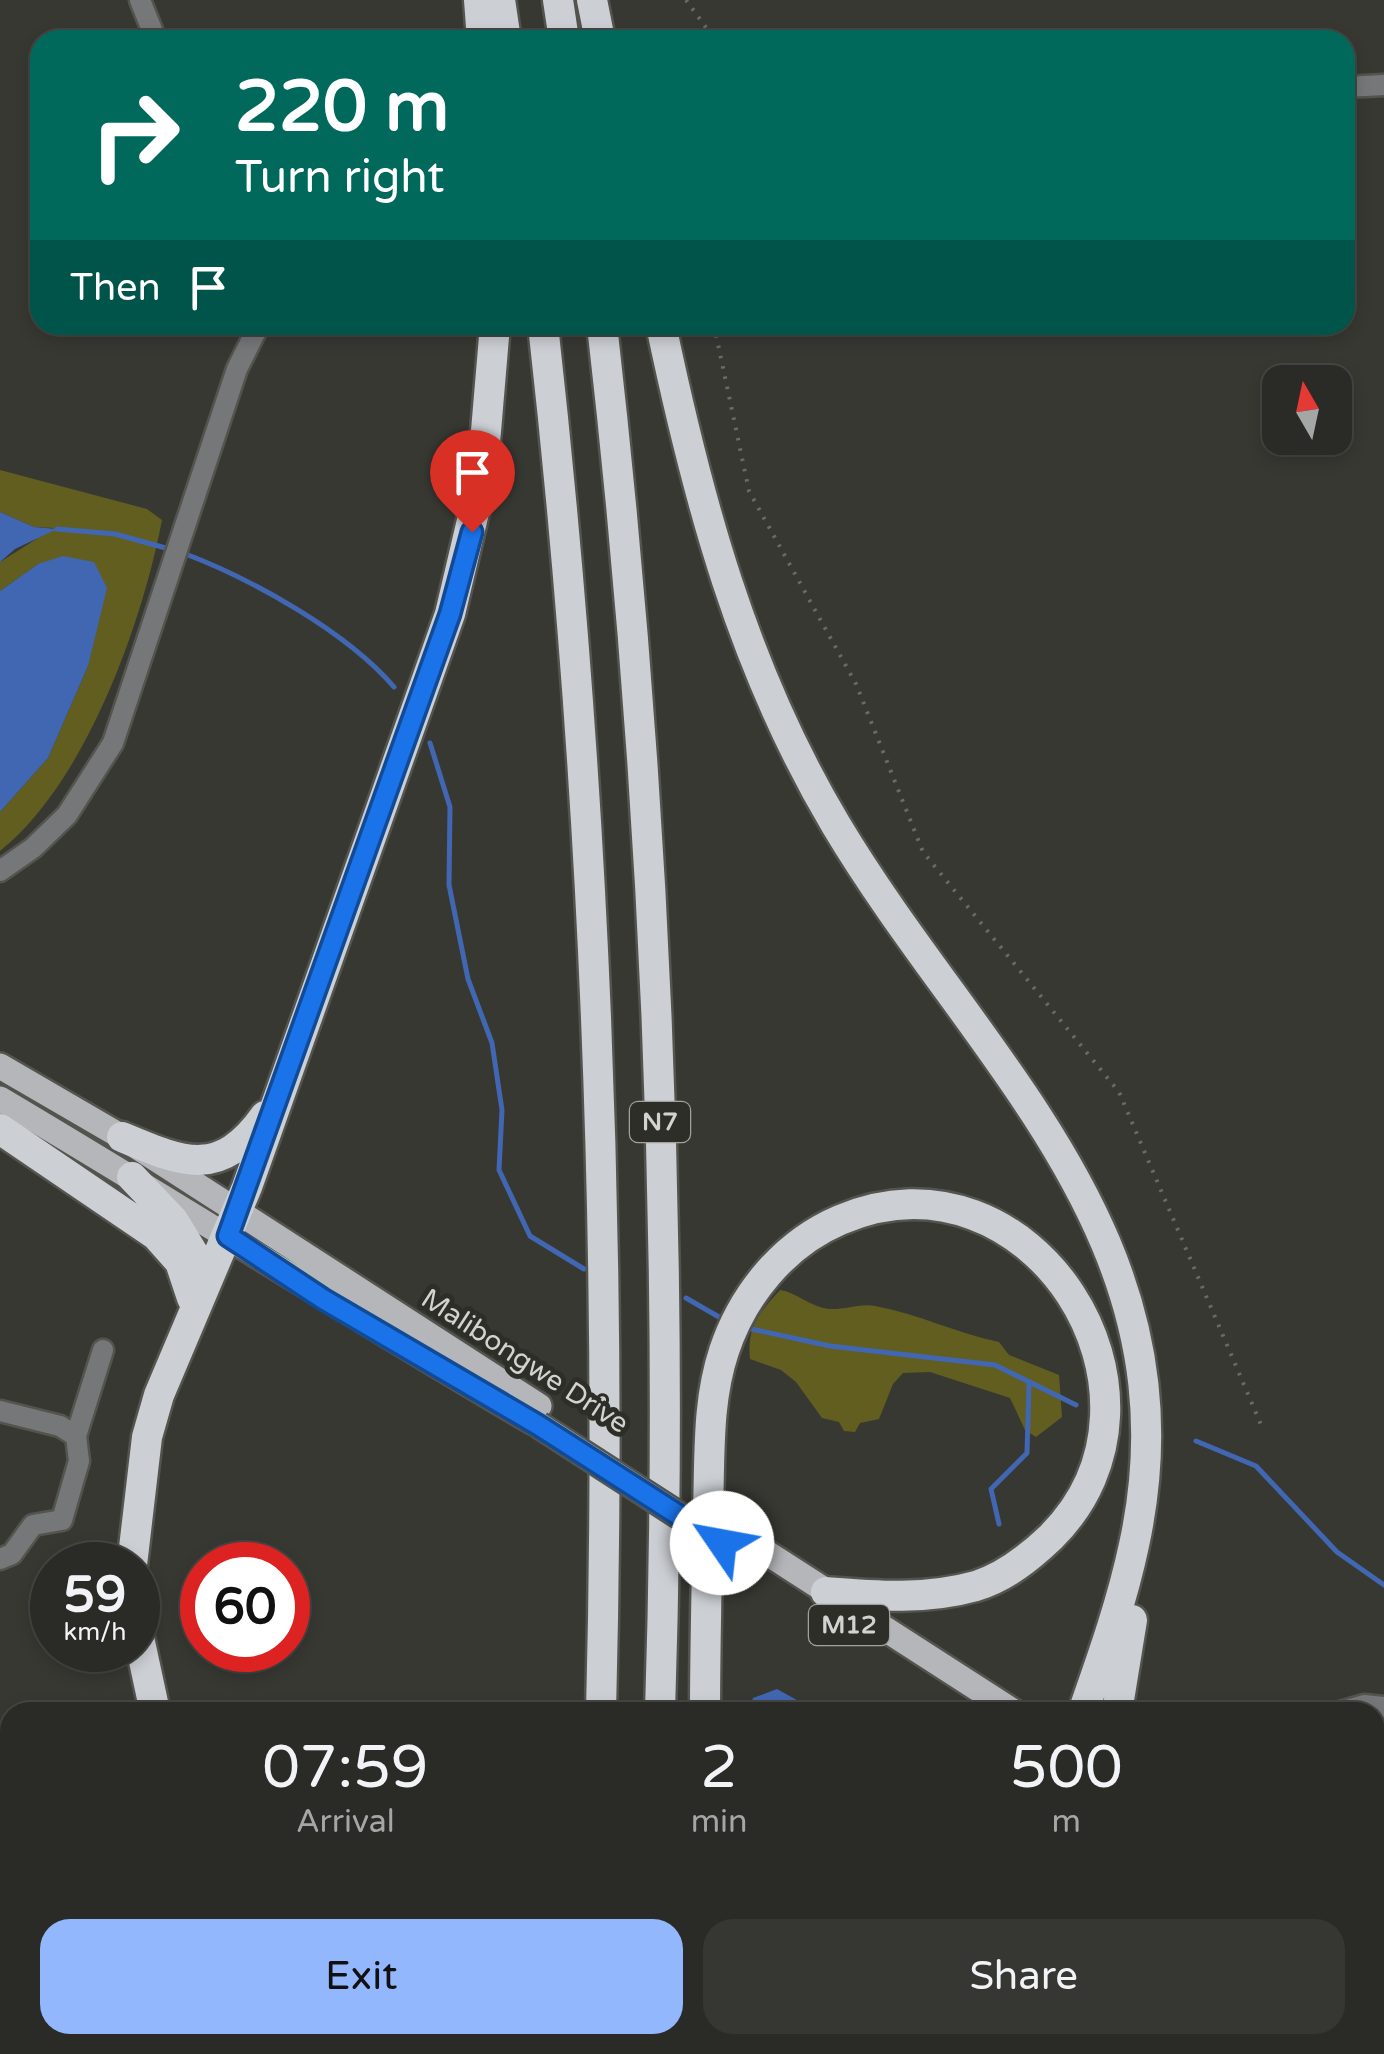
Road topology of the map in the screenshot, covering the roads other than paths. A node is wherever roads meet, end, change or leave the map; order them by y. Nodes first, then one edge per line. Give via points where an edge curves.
1 (140, 0) edge
2 (479, 0) edge
3 (500, 0) edge
4 (558, 0) edge
5 (592, 0) edge
6 (152, 30) edge
7 (481, 30) edge
8 (504, 30) edge
9 (562, 30) edge
10 (598, 30) edge
11 (1384, 85) edge
12 (1355, 86) edge
13 (253, 335) edge
14 (493, 335) edge
15 (544, 335) edge
16 (603, 335) edge
17 (663, 335) edge
18 (0, 871) edge
19 (0, 1066) edge
20 (278, 1098) junction
21 (0, 1099) edge
22 (0, 1130) edge
23 (122, 1137) junction
24 (132, 1177) junction
25 (232, 1224) junction
26 (192, 1298) junction
27 (181, 1342) junction
28 (103, 1350) dead end
29 (0, 1411) edge
30 (76, 1436) junction
31 (722, 1534) junction
32 (135, 1542) edge
33 (1135, 1543) junction
34 (0, 1559) edge
35 (826, 1592) junction
36 (146, 1672) edge
37 (153, 1702) edge
38 (601, 1702) edge
39 (660, 1702) edge
40 (705, 1702) edge
41 (968, 1702) edge
42 (998, 1702) edge
43 (1086, 1702) edge
44 (1120, 1702) edge

1 - 6 street
2 - 7 highway
3 - 8 highway
4 - 9 highway
5 - 10 highway
11 - 12 street
13 - 18 street via 125,713 98,773 55,828
14 - 20 highway via 488,430 458,586
15 - 38 highway, N7 via 587,830 600,1124
16 - 39 highway, N7 via 644,785 660,1101
17 - 33 highway via 718,564 789,738 867,874 1064,1156 1114,1258 1136,1338 1144,1406
19 - 23 main road, Malibongwe Drive / M12
20 - 23 highway via 248,1140 205,1162 176,1160
20 - 25 highway
21 - 24 main road, Malibongwe Drive / M12
22 - 26 highway via 156,1235 180,1262
23 - 25 main road, Malibongwe Drive / M12
24 - 25 main road, Malibongwe Drive / M12
24 - 26 highway via 197,1257
25 - 27 highway
25 - 31 main road, Malibongwe Drive / M12
26 - 27 highway
27 - 32 highway via 148,1437
28 - 30 street
29 - 30 street
30 - 34 street via 78,1462 62,1520 33,1525 12,1554
31 - 35 main road, Malibongwe Drive / M12
31 - 41 main road, Malibongwe Drive / M12
33 - 43 highway
33 - 44 highway via 1138,1581
35 - 40 highway via 933,1596 978,1585 1035,1552 1080,1499 1097,1456 1106,1398 1092,1329 1057,1273 1004,1230 937,1206 876,1209 828,1225 793,1247 761,1280 734,1323 711,1409
35 - 42 main road, Malibongwe Drive / M12
36 - 37 highway

